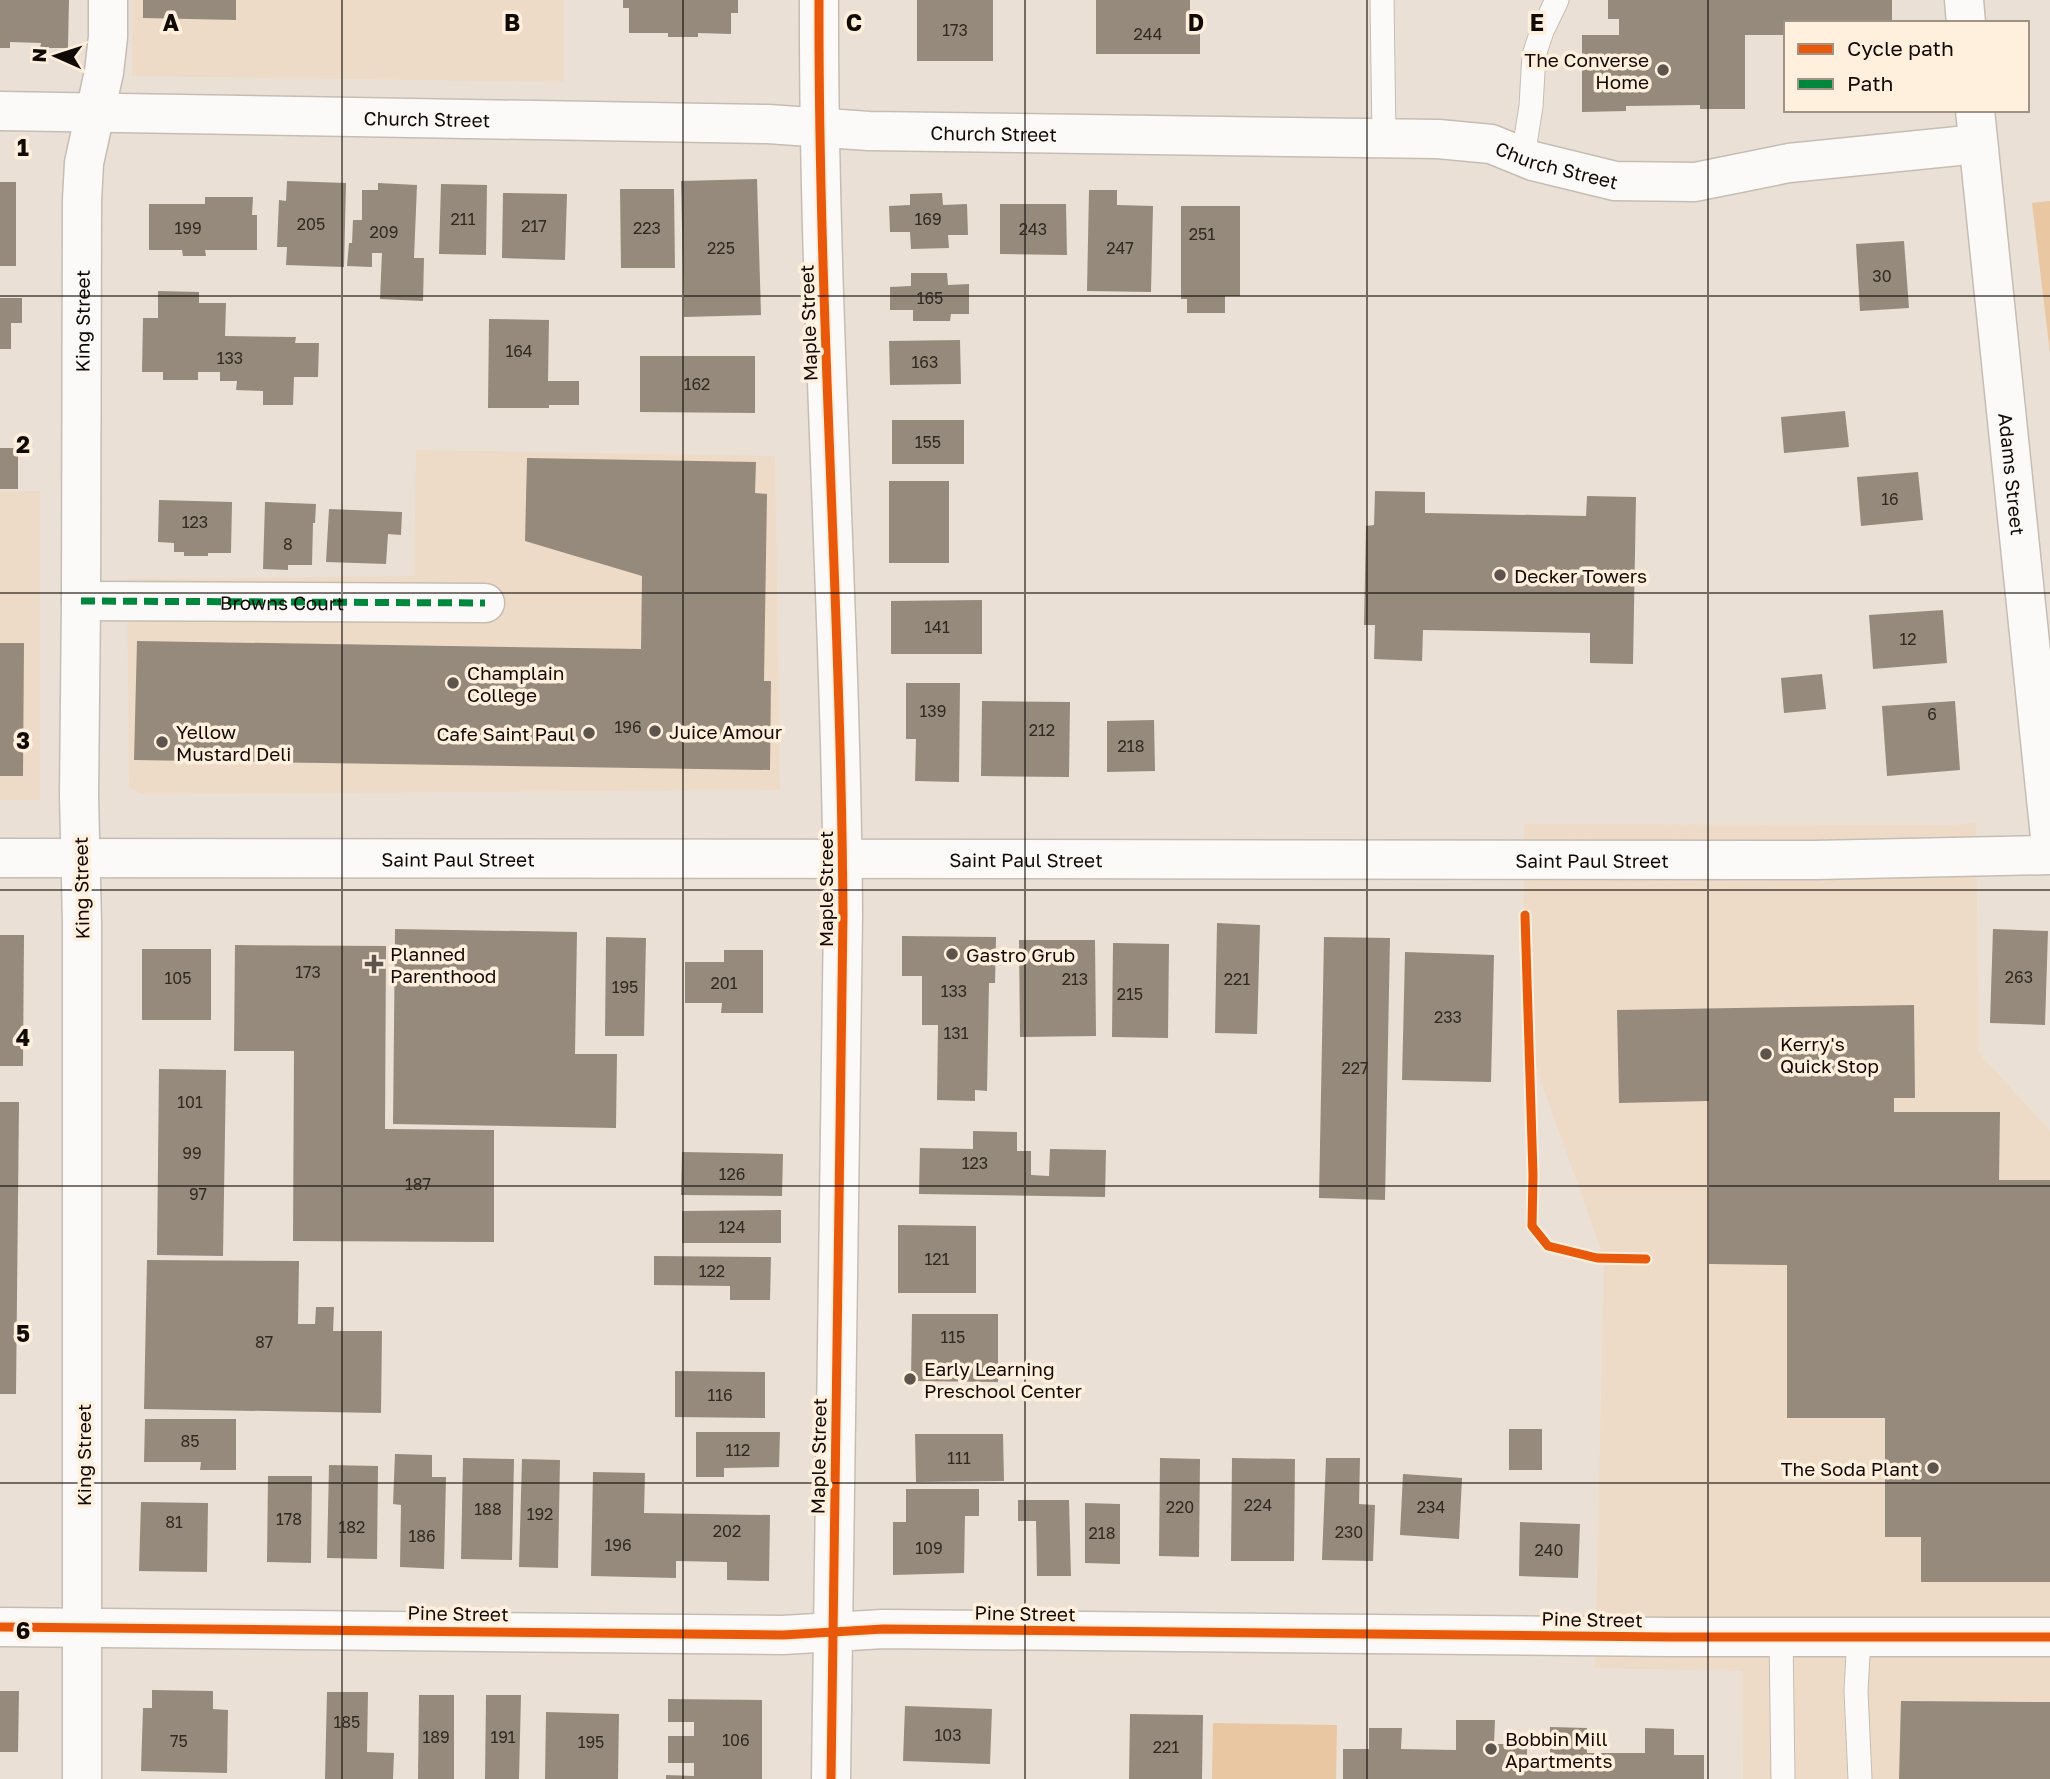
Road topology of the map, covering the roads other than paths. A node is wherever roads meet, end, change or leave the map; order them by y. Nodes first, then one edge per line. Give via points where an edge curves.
1 (108, 0) edge
2 (819, 0) edge
3 (1382, 0) edge
4 (1557, 0) edge
5 (1964, 0) edge
6 (1966, 21) edge
7 (0, 111) edge
8 (96, 111) junction
9 (1976, 127) edge
10 (820, 128) junction
11 (1384, 138) junction
12 (1523, 157) junction
13 (82, 601) junction
14 (485, 603) dead end
15 (2050, 837) edge
16 (2050, 855) edge
17 (0, 858) edge
18 (843, 858) junction
19 (80, 859) junction
20 (83, 1626) junction
21 (0, 1627) edge
22 (832, 1632) junction
23 (1781, 1637) junction
24 (1859, 1637) junction
25 (2050, 1637) edge
26 (82, 1779) edge
27 (831, 1779) edge
28 (1783, 1779) edge
29 (1860, 1779) edge

1 - 8 street, King Street via 108,37
2 - 10 street, Maple Street
3 - 11 lane
4 - 12 lane via 1534,55
5 - 6 street
7 - 8 street, Church Street
8 - 10 street, Church Street
8 - 13 street, King Street via 82,200
9 - 12 street, Church Street via 1695,182 1615,181
9 - 15 street, Adams Street
10 - 11 street, Church Street
10 - 18 street, Maple Street
11 - 12 street, Church Street via 1491,144
13 - 14 street, Browns Court
13 - 19 street, King Street
16 - 18 street, Saint Paul Street via 1815,860
17 - 19 street, Saint Paul Street
18 - 19 street, Saint Paul Street
18 - 22 street, Maple Street
19 - 20 street, King Street
20 - 21 street, Pine Street
20 - 22 street, Pine Street
20 - 26 street, King Street
22 - 23 street, Pine Street
22 - 27 street, Maple Street
23 - 24 street, Pine Street
23 - 28 lane
24 - 25 street, Pine Street
24 - 29 lane

